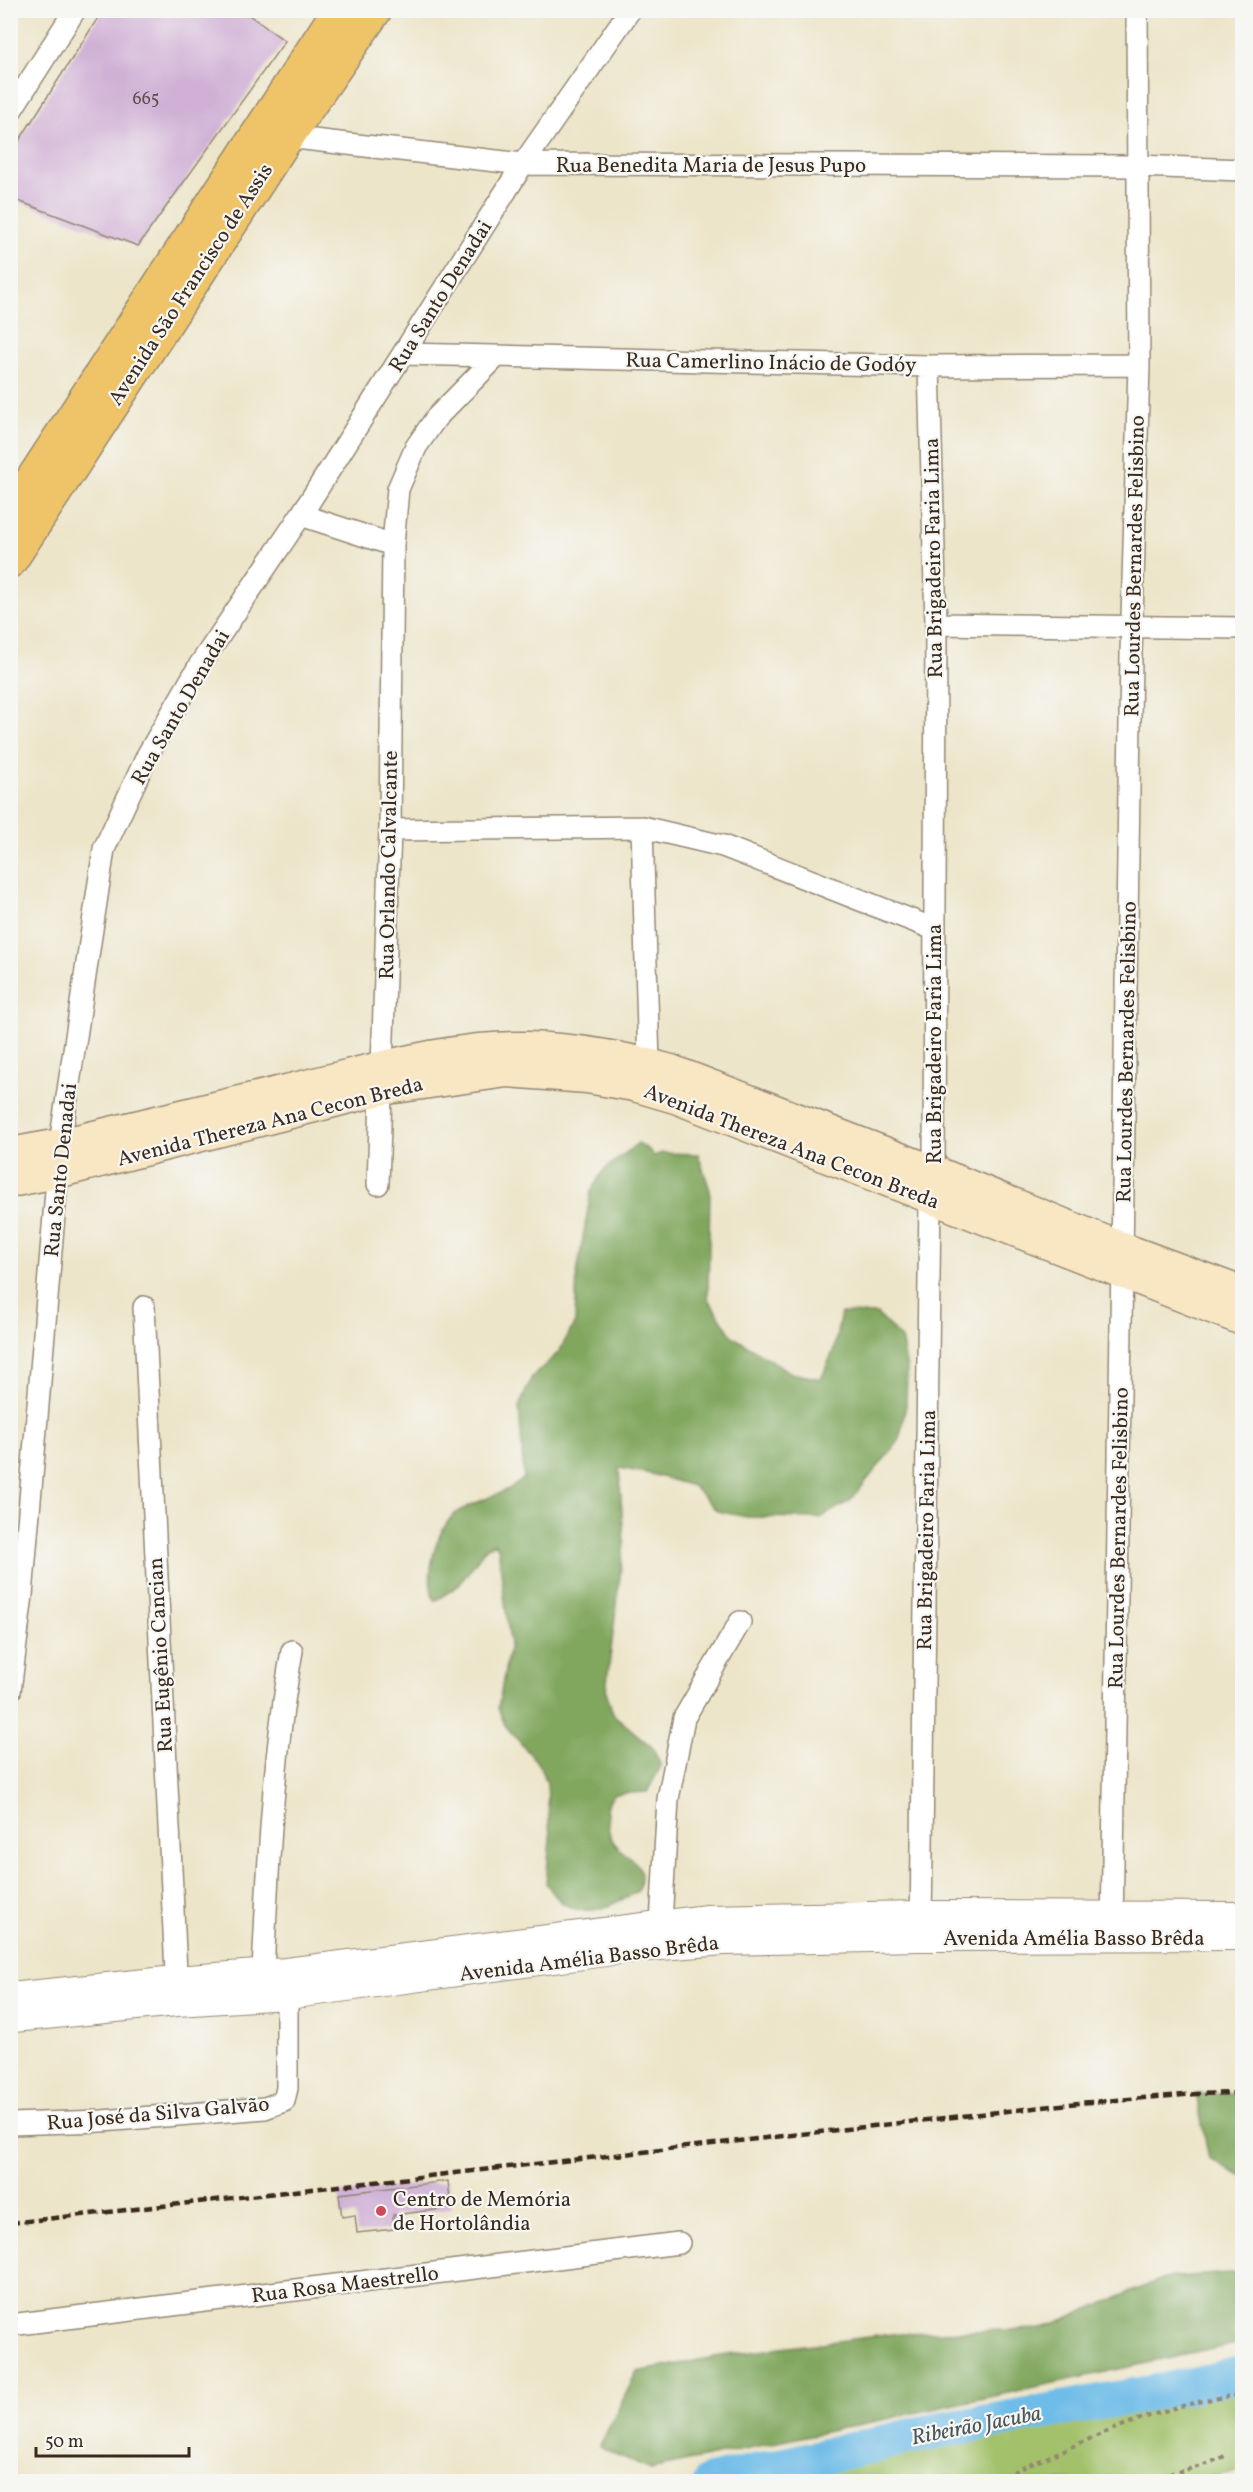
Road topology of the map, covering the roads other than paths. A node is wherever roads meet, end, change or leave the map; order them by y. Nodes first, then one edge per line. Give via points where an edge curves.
1 (75, 10) edge
2 (339, 10) edge
3 (375, 10) edge
4 (630, 10) edge
5 (1137, 10) edge
6 (10, 112) edge
7 (287, 137) junction
8 (523, 164) junction
9 (1137, 166) junction
10 (1242, 170) edge
11 (403, 354) junction
12 (496, 357) junction
13 (1139, 365) junction
14 (929, 366) junction
15 (10, 514) edge
16 (301, 515) junction
17 (393, 545) junction
18 (10, 561) edge
19 (936, 624) junction
20 (1132, 628) junction
21 (1242, 628) edge
22 (642, 827) junction
23 (390, 830) junction
24 (934, 929) junction
25 (650, 1064) junction
26 (382, 1079) junction
27 (10, 1153) edge
28 (59, 1159) junction
29 (10, 1182) edge
30 (378, 1184) dead end
31 (932, 1185) junction
32 (1123, 1261) junction
33 (1242, 1292) edge
34 (144, 1307) dead end
35 (1242, 1320) edge
36 (740, 1622) dead end
37 (292, 1651) dead end
38 (10, 1691) edge
39 (1242, 1916) edge
40 (661, 1923) junction
41 (921, 1926) junction
42 (1112, 1926) junction
43 (1242, 1937) edge
44 (279, 1980) junction
45 (176, 1991) junction
46 (10, 1996) edge
47 (10, 2017) edge
48 (10, 2124) edge
49 (679, 2243) dead end
50 (10, 2325) edge

1 - 6 street
2 - 15 main road, Avenida São Francisco de Assis
3 - 7 main road, Avenida São Francisco de Assis
4 - 8 street, Rua Santo Denadai
5 - 9 street, Rua Lourdes Bernardes Felisbino
7 - 8 street, Rua Benedita Maria de Jesus Pupo
7 - 18 main road, Avenida São Francisco de Assis
8 - 9 street, Rua Benedita Maria de Jesus Pupo
8 - 11 street, Rua Santo Denadai
9 - 10 street, Rua Benedita Maria de Jesus Pupo
9 - 13 street, Rua Lourdes Bernardes Felisbino
11 - 12 street, Rua Camerlino Inácio de Godóy
11 - 16 street, Rua Santo Denadai
12 - 14 street, Rua Camerlino Inácio de Godóy
12 - 17 street, Rua Orlando Calvalcante via 436,418 416,447 398,489
13 - 14 street, Rua Camerlino Inácio de Godóy
13 - 20 street, Rua Lourdes Bernardes Felisbino
14 - 19 street, Rua Brigadeiro Faria Lima
16 - 17 street
16 - 28 street, Rua Santo Denadai via 199,666 148,754 104,849
17 - 23 street, Rua Orlando Calvalcante
19 - 20 street
19 - 24 street, Rua Brigadeiro Faria Lima
20 - 21 street
20 - 32 street, Rua Lourdes Bernardes Felisbino
22 - 23 street
22 - 24 street via 723,846
22 - 25 street
23 - 26 street, Rua Orlando Calvalcante
24 - 31 street, Rua Brigadeiro Faria Lima
25 - 26 main road, Avenida Thereza Ana Cecon Breda via 527,1047 467,1052
25 - 31 main road, Avenida Thereza Ana Cecon Breda
26 - 28 main road, Avenida Thereza Ana Cecon Breda
26 - 30 street, Rua Orlando Calvalcante
26 - 31 main road, Avenida Thereza Ana Cecon Breda via 507,1072 633,1086
27 - 28 main road, Avenida Thereza Ana Cecon Breda
28 - 29 main road, Avenida Thereza Ana Cecon Breda
28 - 38 street, Rua Santo Denadai via 22,1595
31 - 32 main road, Avenida Thereza Ana Cecon Breda
31 - 41 street, Rua Brigadeiro Faria Lima
32 - 33 main road, Avenida Thereza Ana Cecon Breda
32 - 35 main road, Avenida Thereza Ana Cecon Breda
32 - 42 street, Rua Lourdes Bernardes Felisbino
34 - 45 street, Rua Eugênio Cancian
36 - 40 street via 684,1718 668,1799
37 - 44 street, Rua José da Silva Galvão via 269,1835
39 - 42 street, Avenida Amélia Basso Brêda
40 - 41 street, Avenida Amélia Basso Brêda via 754,1916
40 - 44 street, Avenida Amélia Basso Brêda
41 - 42 street, Avenida Amélia Basso Brêda
41 - 44 street, Avenida Amélia Basso Brêda
42 - 43 street, Avenida Amélia Basso Brêda
44 - 45 street, Avenida Amélia Basso Brêda
44 - 45 street, Avenida Amélia Basso Brêda
44 - 48 street, Rua José da Silva Galvão via 287,2088 284,2101 275,2106 102,2121
45 - 46 street, Avenida Amélia Basso Brêda
45 - 47 street, Avenida Amélia Basso Brêda
49 - 50 street, Rua Rosa Maestrello

